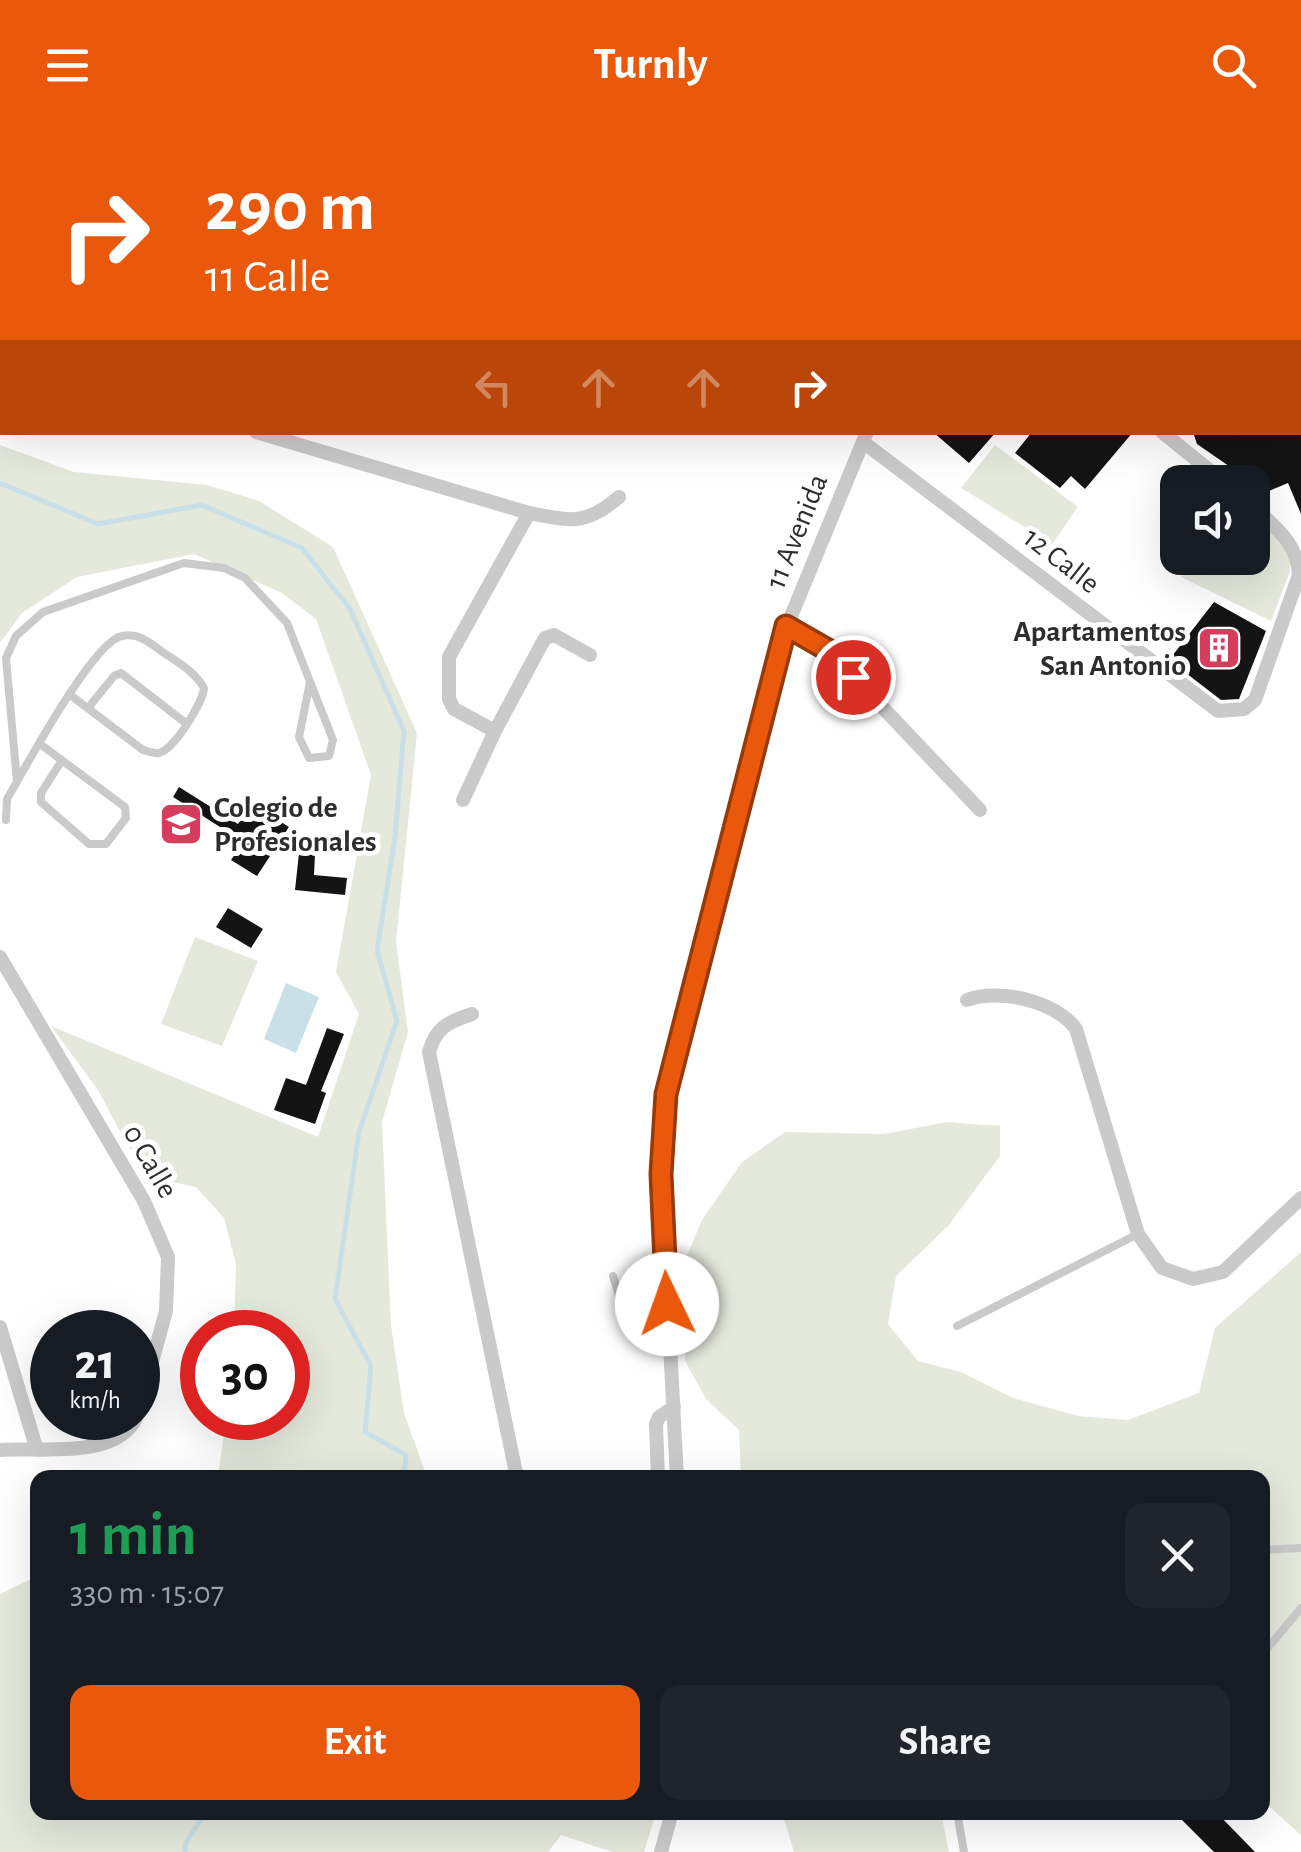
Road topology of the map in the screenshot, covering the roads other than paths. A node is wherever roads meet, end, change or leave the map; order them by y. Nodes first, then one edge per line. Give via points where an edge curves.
1 (266, 435) edge
2 (1166, 435) edge
3 (864, 438) edge
4 (1203, 465) edge
5 (619, 496) dead end
6 (530, 512) junction
7 (1270, 522) edge
8 (786, 626) junction
9 (590, 655) dead end
10 (310, 682) junction
11 (69, 694) junction
12 (88, 708) junction
13 (186, 724) junction
14 (495, 731) junction
15 (40, 744) junction
16 (62, 760) junction
17 (17, 782) junction
18 (464, 800) dead end
19 (980, 810) dead end
20 (6, 820) dead end
21 (0, 956) edge
22 (967, 1000) dead end
23 (472, 1014) dead end
24 (1301, 1198) edge
25 (1138, 1234) junction
26 (613, 1276) dead end
27 (957, 1326) dead end
28 (0, 1327) edge
29 (160, 1332) edge
30 (669, 1336) junction
31 (674, 1407) junction
32 (110, 1440) edge
33 (36, 1448) junction
34 (0, 1450) edge
35 (516, 1470) edge
36 (658, 1470) edge
37 (677, 1470) edge
38 (1301, 1548) edge
39 (1270, 1550) edge
40 (1301, 1608) edge
41 (1270, 1645) edge
42 (670, 1820) edge
43 (958, 1820) edge
44 (660, 1852) edge
45 (964, 1852) edge

1 - 6 street
2 - 4 street
3 - 7 street, 12 Calle via 1218,711 1232,713 1255,700 1296,591 1298,557
3 - 8 street, 11 Avenida
5 - 6 street via 596,517
6 - 14 street via 448,657 454,709
8 - 19 street via 828,650
8 - 30 street, 11 Avenida via 666,1094 661,1174
9 - 14 street via 554,635 546,638
10 - 10 lane via 333,740 329,756 318,760 309,758 298,737
10 - 17 lane via 287,623 245,578 184,563 43,612 16,636 6,658
11 - 12 lane
11 - 13 lane via 109,642 140,637 198,676 203,700
11 - 15 lane
12 - 13 lane via 157,754
12 - 13 lane via 121,673
14 - 18 street
15 - 16 lane
15 - 17 lane
16 - 16 lane via 125,806 126,818 106,844 88,844 41,802
17 - 20 lane
21 - 29 street, 0 Calle via 144,1201 168,1257
22 - 25 street via 988,995 1068,1017
23 - 35 street via 444,1024 428,1052
24 - 25 street via 1232,1267 1214,1276 1172,1274 1154,1261
25 - 27 lane
26 - 30 lane via 626,1316
28 - 33 street
30 - 31 street, 11 Avenida
31 - 36 street via 656,1424
31 - 37 street, 11 Avenida
32 - 33 street
33 - 34 street
38 - 39 lane
40 - 41 lane
42 - 44 street
43 - 45 lane

